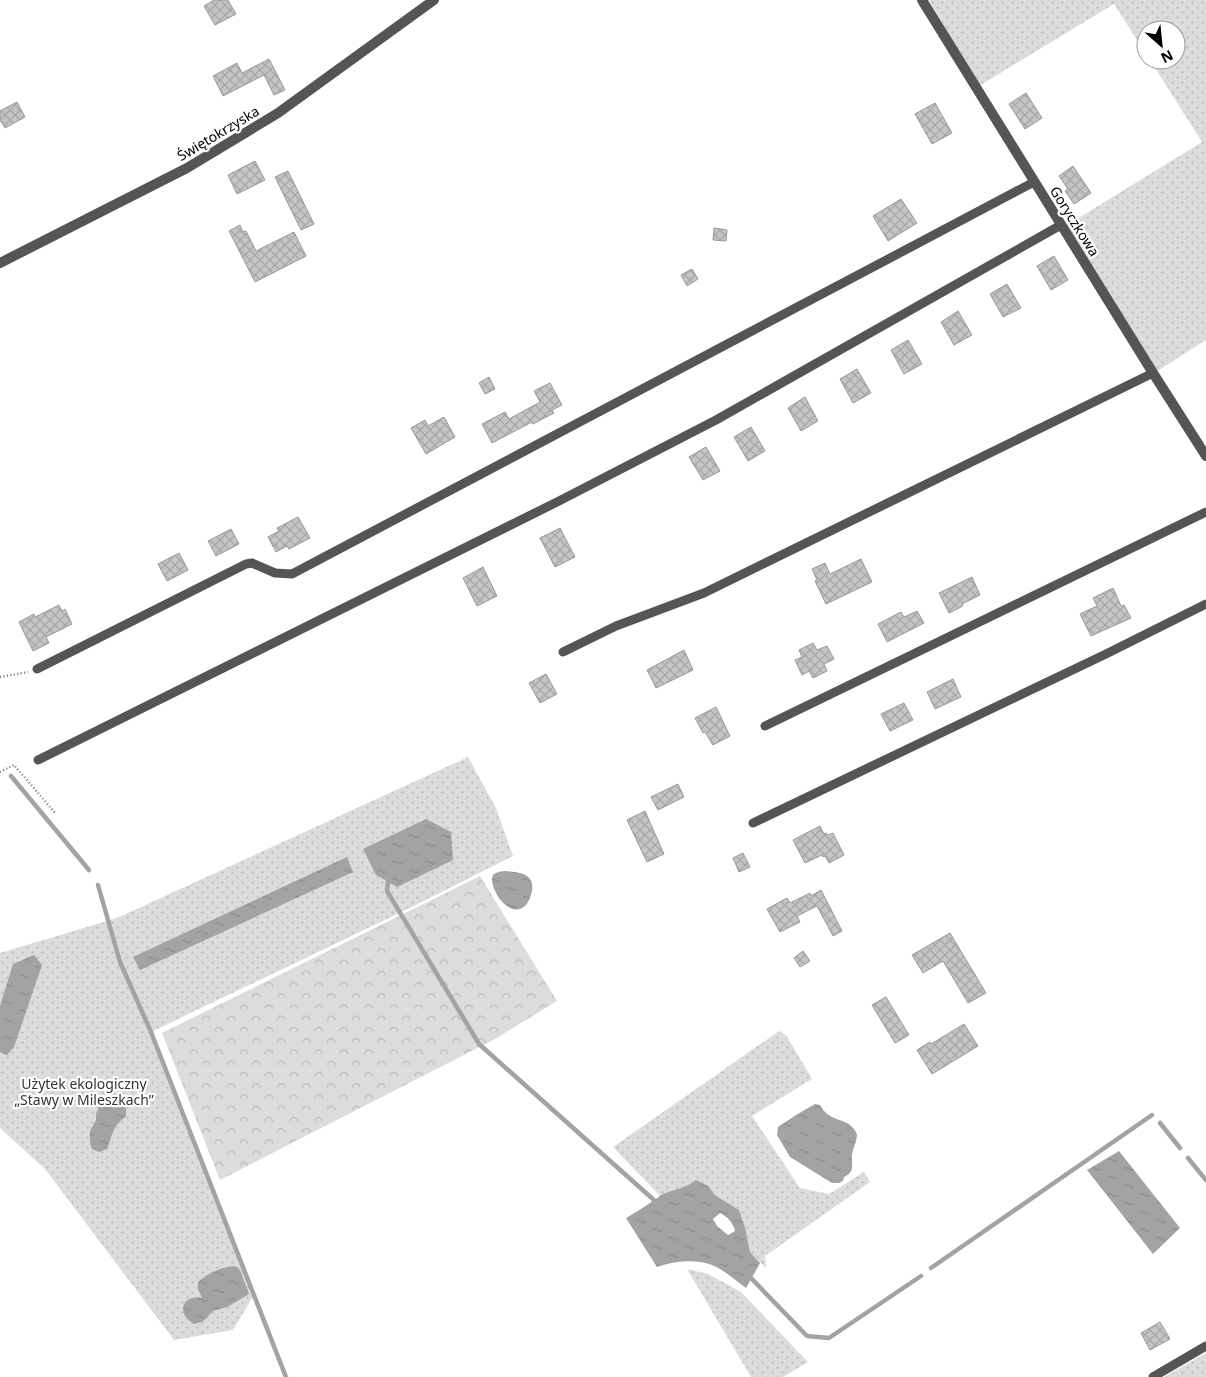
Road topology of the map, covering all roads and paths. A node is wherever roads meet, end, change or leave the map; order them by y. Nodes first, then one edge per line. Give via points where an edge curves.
1 (434, 0) edge
2 (922, 0) edge
3 (1034, 182) junction
4 (1061, 226) junction
5 (0, 263) edge
6 (1152, 373) junction
7 (1206, 455) edge
8 (1206, 512) edge
9 (1206, 604) edge
10 (563, 652) dead end
11 (37, 669) joint
12 (0, 677) edge
13 (765, 726) dead end
14 (38, 760) dead end
15 (0, 772) edge
16 (56, 814) dead end
17 (752, 823) dead end
18 (1206, 1346) edge
19 (1153, 1377) edge

1 - 5 street, Świętokrzyska via 278,113 195,163
2 - 3 street, Goryczkowa
3 - 4 street, Goryczkowa
3 - 11 lane via 292,574 275,573 252,563 246,564
4 - 6 street, Goryczkowa
4 - 14 lane via 716,420
6 - 7 street, Goryczkowa
6 - 10 lane via 704,593 616,626
8 - 13 lane
9 - 17 lane
11 - 12 path
15 - 16 path via 14,765
18 - 19 lane

